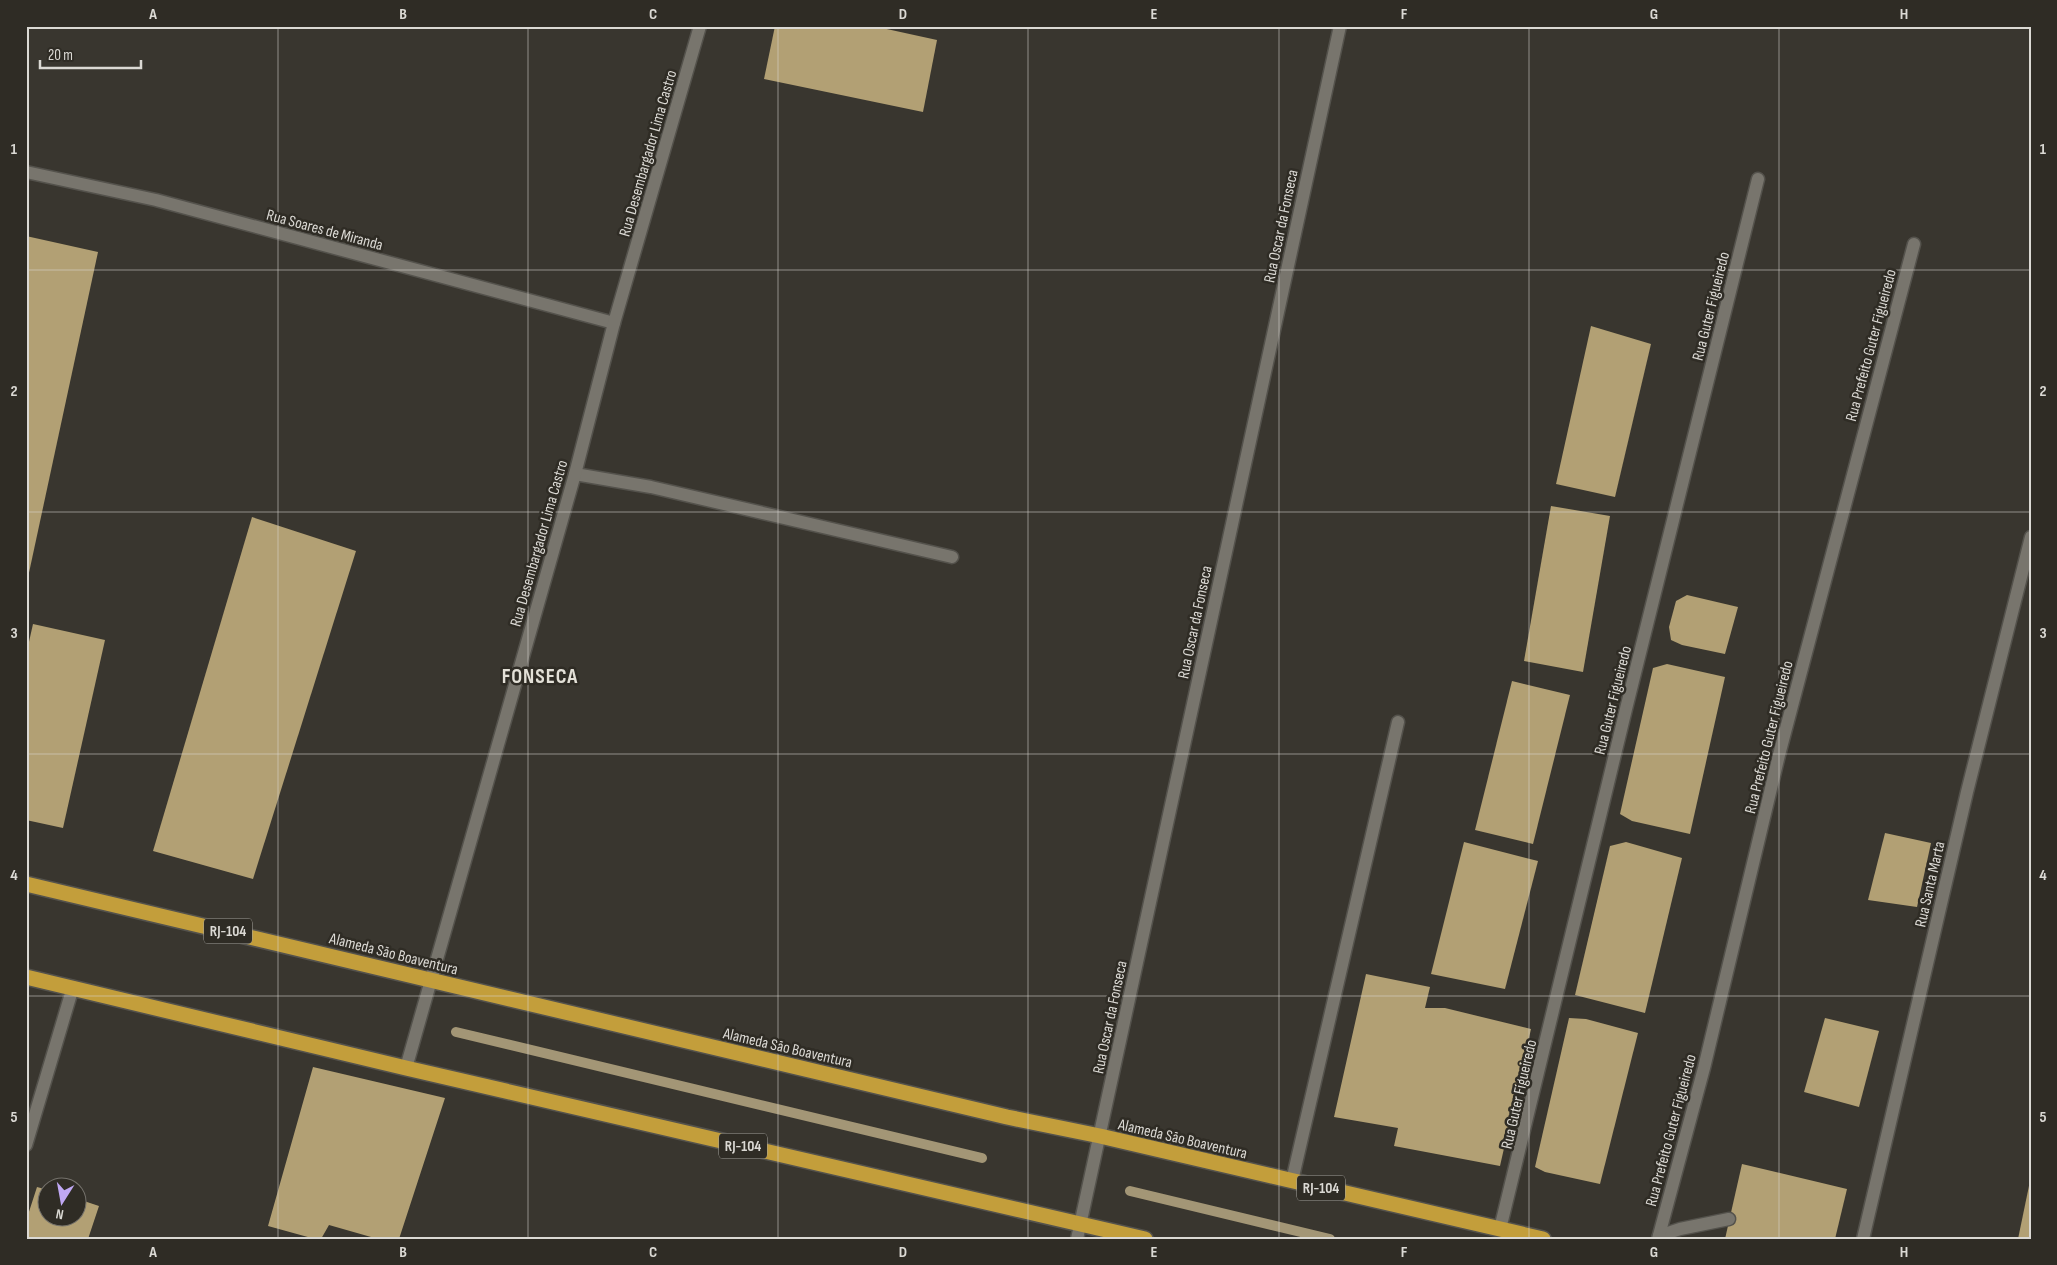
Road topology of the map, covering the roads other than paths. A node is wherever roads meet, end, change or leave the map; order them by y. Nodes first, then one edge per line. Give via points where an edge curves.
1 (700, 26) edge
2 (1340, 26) edge
3 (26, 172) edge
4 (1758, 179) dead end
5 (1914, 244) dead end
6 (614, 323) junction
7 (575, 474) junction
8 (2031, 538) edge
9 (952, 557) dead end
10 (1398, 722) dead end
11 (26, 884) edge
12 (26, 977) edge
13 (430, 980) junction
14 (73, 987) junction
15 (406, 1068) junction
16 (1100, 1136) junction
17 (26, 1145) edge
18 (1292, 1181) junction
19 (1729, 1219) dead end
20 (1081, 1224) junction
21 (1500, 1229) junction
22 (1658, 1237) edge
23 (1077, 1239) edge
24 (1145, 1239) edge
25 (1543, 1239) edge
26 (1863, 1239) edge

1 - 6 street, Rua Desembargador Lima Castro
2 - 16 street, Rua Oscar da Fonseca
3 - 6 street, Rua Soares de Miranda via 156,200
4 - 21 street, Rua Guter Figueiredo
5 - 22 street, Rua Prefeito Guter Figueiredo via 1779,755 1704,1068
6 - 7 street, Rua Desembargador Lima Castro
7 - 9 street via 651,487
7 - 13 street, Rua Desembargador Lima Castro
8 - 26 street, Rua Santa Marta via 1967,792
10 - 18 street
11 - 13 highway, Alameda São Boaventura / RJ-104
12 - 14 highway, RJ-104
13 - 15 street, Rua Desembargador Lima Castro
13 - 16 highway, Alameda São Boaventura / RJ-104 via 997,1115
14 - 15 highway, RJ-104
14 - 17 street
15 - 20 highway, RJ-104
16 - 18 highway, Alameda São Boaventura / RJ-104
16 - 20 street, Rua Oscar da Fonseca
18 - 21 highway, Alameda São Boaventura / RJ-104
19 - 22 street
20 - 23 street, Rua Oscar da Fonseca
20 - 24 highway, RJ-104
21 - 25 highway, Alameda São Boaventura / RJ-104

